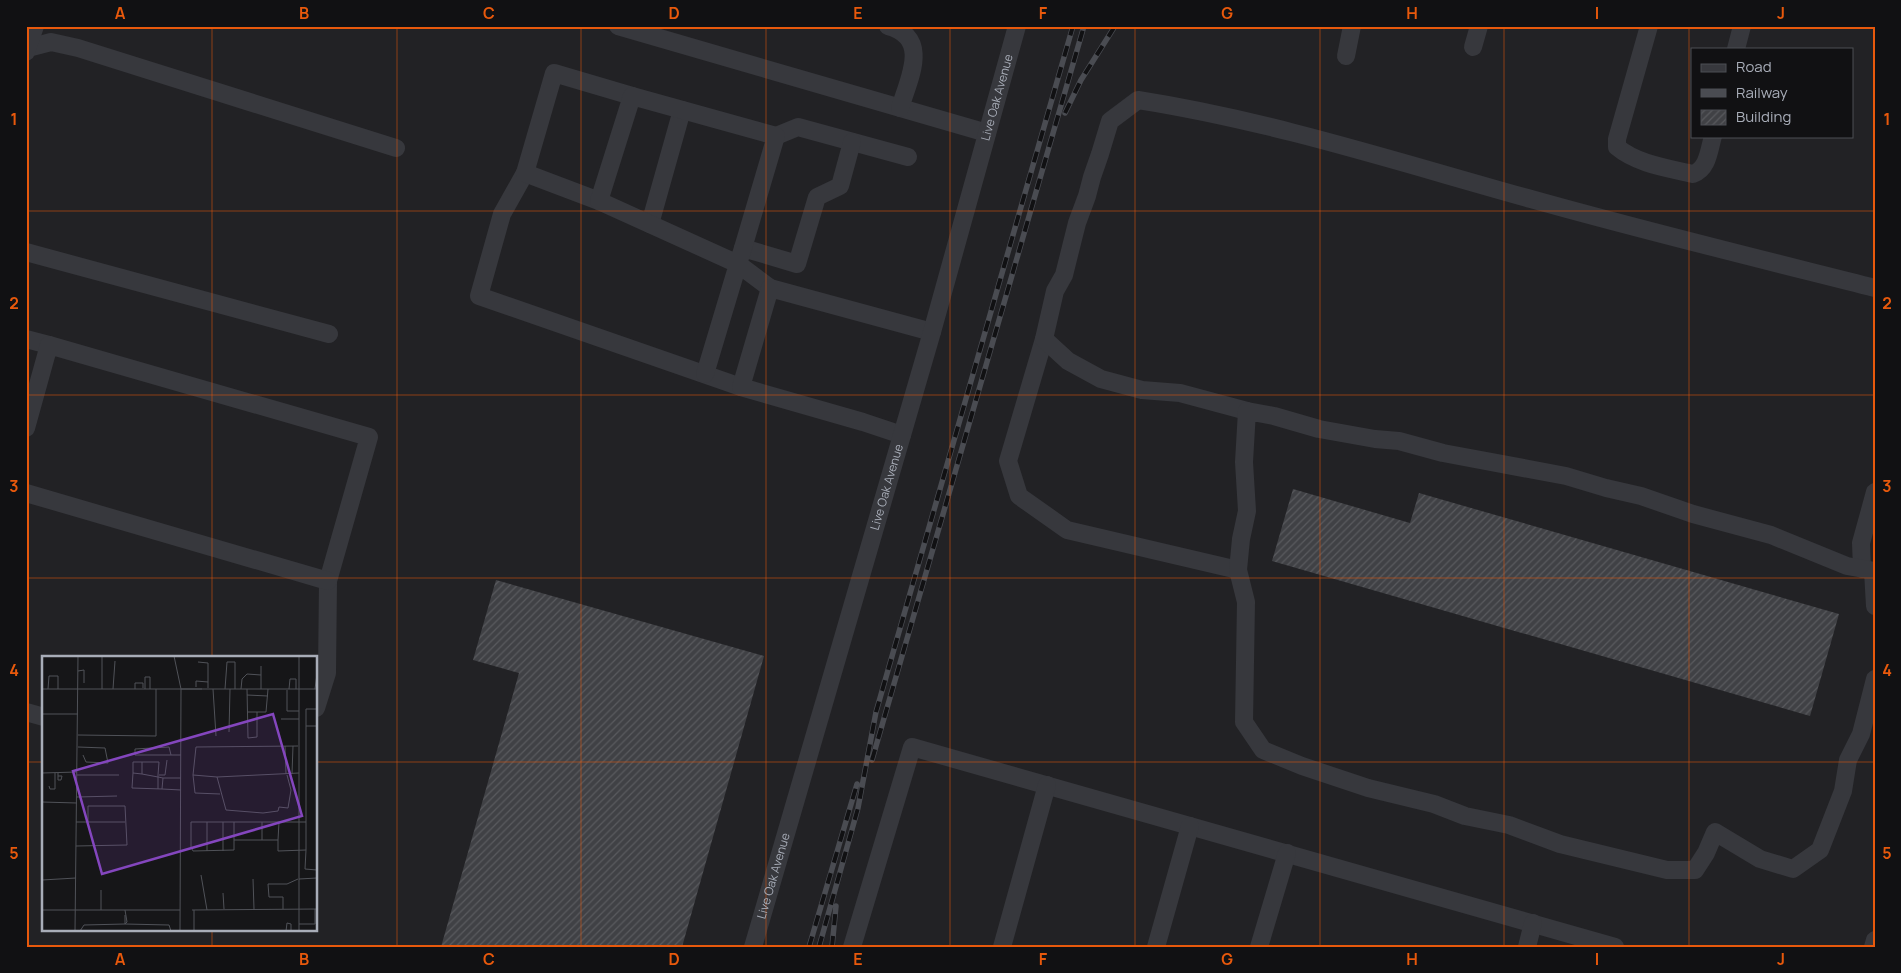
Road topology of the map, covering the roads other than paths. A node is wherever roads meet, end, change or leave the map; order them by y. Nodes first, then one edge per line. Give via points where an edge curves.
1 (35, 26) edge
2 (618, 26) edge
3 (888, 26) edge
4 (1017, 26) edge
5 (1352, 26) edge
6 (1479, 26) edge
7 (1649, 26) edge
8 (1742, 26) edge
9 (1473, 48) dead end
10 (1736, 48) edge
11 (27, 50) edge
12 (1346, 56) dead end
13 (632, 96) junction
14 (900, 108) junction
15 (682, 110) junction
16 (987, 133) junction
17 (776, 136) junction
18 (1711, 138) edge
19 (852, 142) junction
20 (396, 148) dead end
21 (908, 157) dead end
22 (525, 173) junction
23 (600, 201) junction
24 (650, 224) junction
25 (26, 252) edge
26 (740, 256) junction
27 (770, 288) junction
28 (1875, 288) edge
29 (932, 332) junction
30 (329, 334) dead end
31 (1044, 338) junction
32 (26, 339) edge
33 (50, 345) junction
34 (705, 374) junction
35 (741, 387) junction
36 (1247, 411) junction
37 (26, 428) edge
38 (902, 435) junction
39 (1875, 492) edge
40 (26, 493) edge
41 (1238, 570) junction
42 (1870, 570) edge
43 (328, 580) junction
44 (1875, 606) edge
45 (1875, 679) edge
46 (318, 702) edge
47 (26, 712) edge
48 (42, 716) edge
49 (1047, 785) junction
50 (1190, 826) junction
51 (1287, 853) junction
52 (1533, 923) junction
53 (1875, 940) edge
54 (753, 947) edge
55 (852, 947) edge
56 (1002, 947) edge
57 (1156, 947) edge
58 (1260, 947) edge
59 (1527, 947) edge
60 (1616, 947) edge
61 (1873, 947) edge

1 - 11 street
2 - 14 street
3 - 14 street via 901,30 912,41 915,57
4 - 16 street, Live Oak Avenue
5 - 12 street
6 - 9 street
7 - 18 street via 1617,139 1618,147 1642,161 1693,174 1704,166
8 - 10 street
11 - 20 street via 50,42 78,48
13 - 15 street
13 - 22 street via 554,74
13 - 23 street
14 - 16 street
15 - 17 street
15 - 24 street
16 - 29 street, Live Oak Avenue
17 - 19 street via 798,127
17 - 26 street
19 - 21 street
19 - 26 street via 840,186 817,198 797,264
22 - 23 street
22 - 34 street via 502,214 479,296
23 - 24 street
24 - 26 street
25 - 30 street
26 - 27 street
26 - 34 street
27 - 29 street
27 - 35 street
28 - 31 street via 1703,246 1294,134 1138,100 1110,122 1064,274 1055,291
29 - 38 street, Live Oak Avenue
31 - 36 street via 1068,361 1101,379 1142,390 1180,393
31 - 41 street via 1008,461 1019,496 1067,530
32 - 33 street
33 - 37 street
33 - 43 street via 369,437
34 - 35 street
35 - 38 street
36 - 41 street via 1246,511
36 - 42 street via 1319,429 1399,441 1443,453 1566,476 1771,535 1832,560
38 - 54 street, Live Oak Avenue
39 - 42 street via 1861,543
40 - 43 street
41 - 45 street via 1246,602 1244,722 1263,750 1368,788 1434,804 1464,816 1509,825 1560,844 1667,870 1695,870 1715,832 1760,859 1793,869 1820,850 1842,791 1848,760 1861,734
42 - 44 street
43 - 46 street via 328,673
47 - 48 street
49 - 50 street
49 - 55 street via 912,747
49 - 56 street
50 - 51 street
50 - 57 street
51 - 52 street
51 - 58 street
52 - 59 street
52 - 60 street
53 - 61 street

